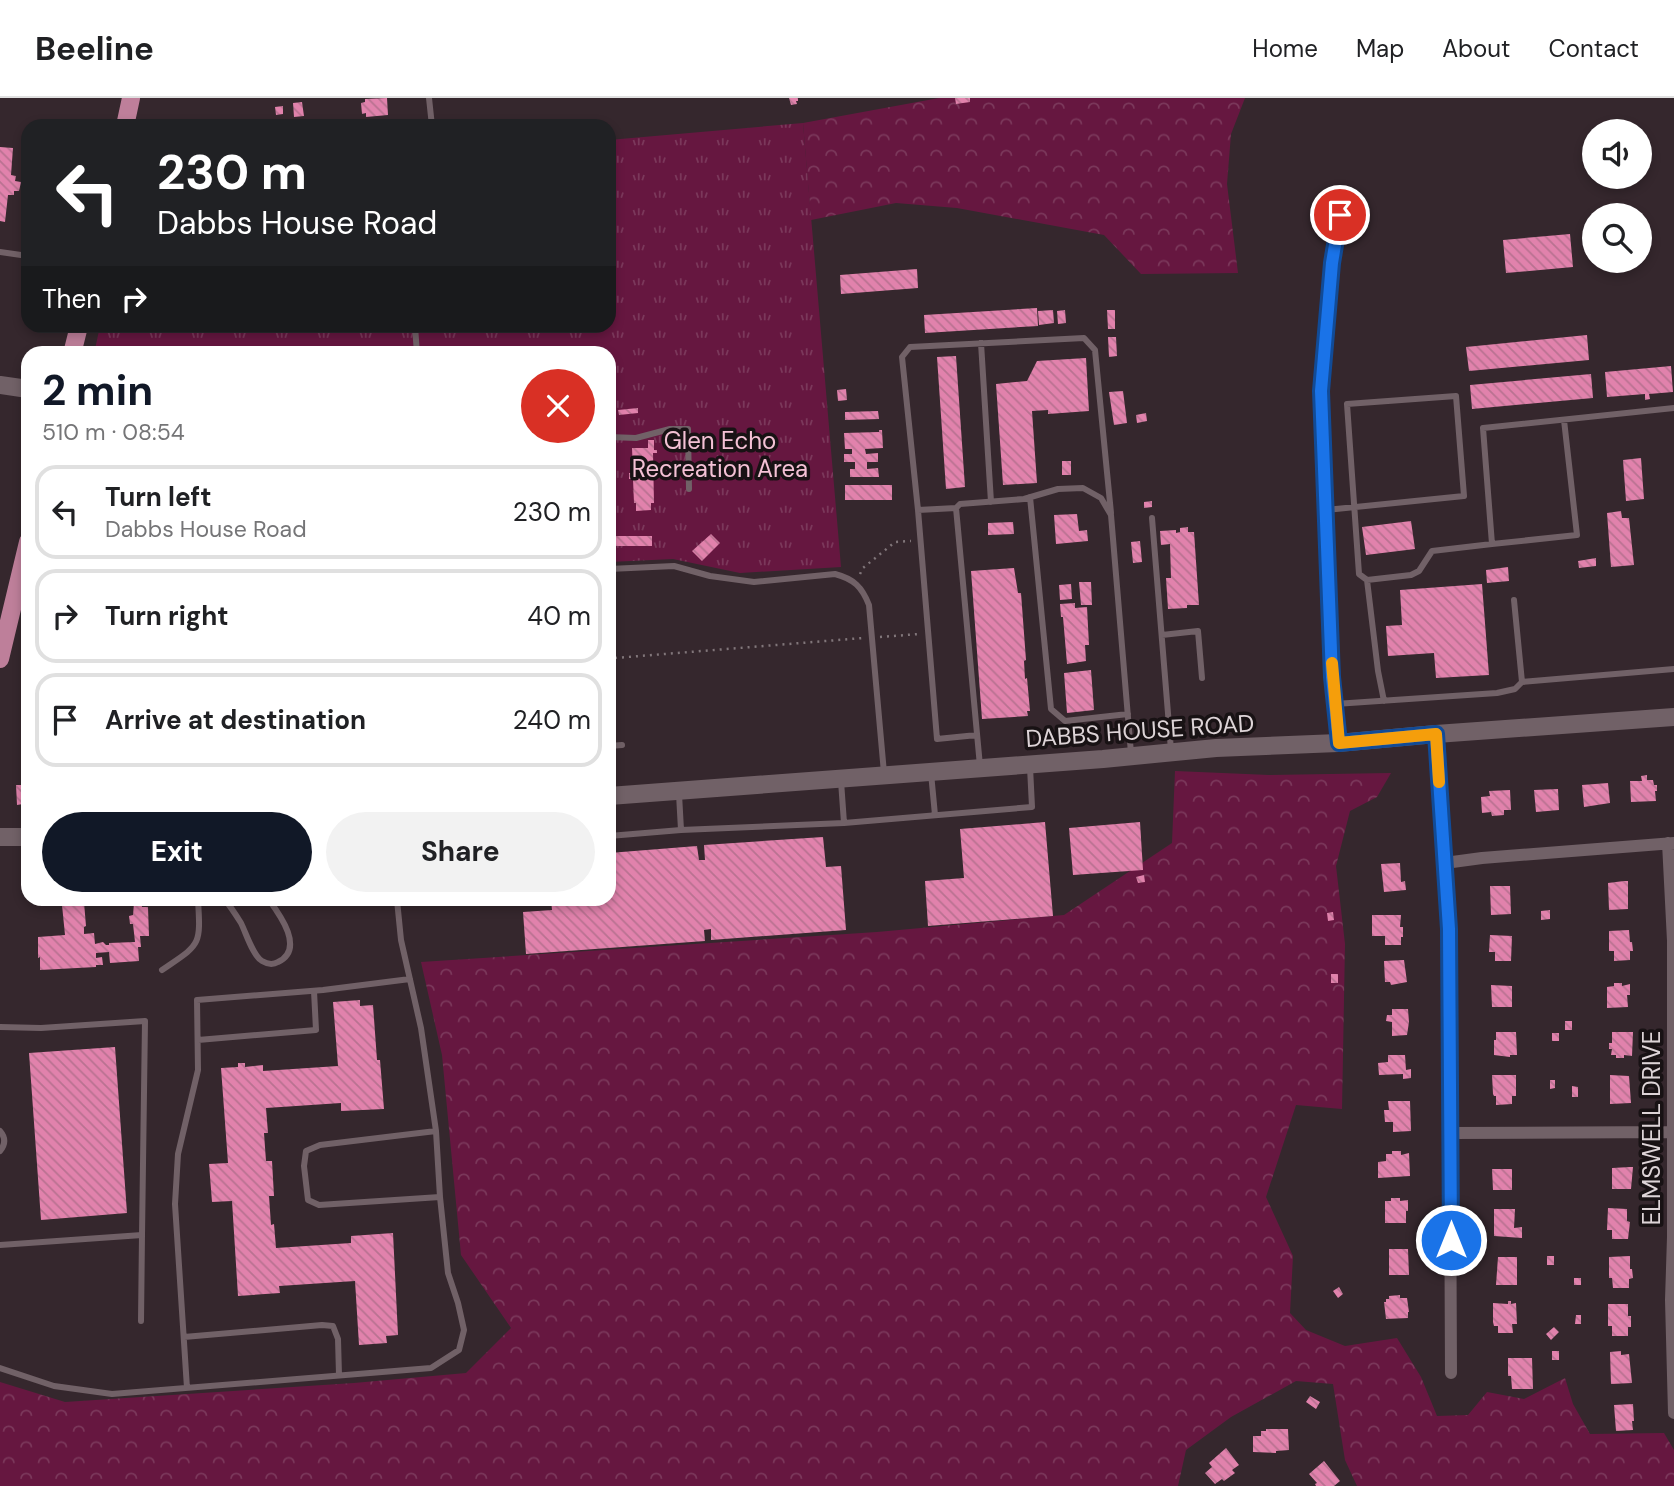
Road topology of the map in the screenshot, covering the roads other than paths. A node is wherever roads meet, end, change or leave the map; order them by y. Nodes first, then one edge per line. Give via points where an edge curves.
1 (131, 98) edge
2 (429, 98) edge
3 (126, 119) edge
4 (431, 119) edge
5 (1340, 215) dead end
6 (0, 252) edge
7 (21, 255) edge
8 (981, 343) junction
9 (0, 385) edge
10 (21, 388) edge
11 (1674, 408) edge
12 (1564, 419) junction
13 (616, 437) edge
14 (690, 489) dead end
15 (1030, 497) junction
16 (991, 502) junction
17 (1354, 507) junction
18 (956, 508) junction
19 (918, 510) junction
20 (1326, 510) junction
21 (1111, 515) junction
22 (1152, 518) dead end
23 (1492, 544) junction
24 (616, 569) edge
25 (21, 571) edge
26 (1367, 580) junction
27 (1514, 600) dead end
28 (1162, 635) junction
29 (0, 659) edge
30 (1674, 669) edge
31 (1202, 678) dead end
32 (1522, 682) junction
33 (1384, 701) junction
34 (1335, 704) junction
35 (1128, 714) junction
36 (1674, 717) edge
37 (1436, 734) junction
38 (977, 735) junction
39 (1339, 743) junction
40 (616, 746) edge
41 (622, 746) dead end
42 (1171, 752) junction
43 (1131, 756) junction
44 (1030, 764) junction
45 (980, 768) junction
46 (931, 771) junction
47 (884, 774) junction
48 (841, 777) junction
49 (678, 790) junction
50 (616, 795) edge
51 (935, 816) junction
52 (844, 823) junction
53 (681, 830) junction
54 (616, 835) edge
55 (0, 837) edge
56 (21, 837) edge
57 (1671, 843) edge
58 (1445, 863) junction
59 (198, 906) edge
60 (229, 906) edge
61 (273, 906) edge
62 (398, 906) edge
63 (162, 970) dead end
64 (410, 979) junction
65 (314, 991) junction
66 (0, 1027) edge
67 (0, 1033) edge
68 (198, 1040) junction
69 (0, 1131) edge
70 (436, 1131) junction
71 (1674, 1132) edge
72 (1451, 1133) junction
73 (0, 1151) edge
74 (439, 1197) junction
75 (142, 1235) junction
76 (0, 1245) edge
77 (141, 1321) dead end
78 (184, 1337) junction
79 (0, 1368) edge
80 (1451, 1373) dead end
81 (339, 1375) junction
82 (187, 1388) junction
83 (1674, 1413) edge

1 - 3 main road
2 - 4 lane
5 - 20 lane via 1321,391
6 - 7 lane
8 - 16 lane
8 - 19 lane via 910,347 902,358
8 - 21 lane via 1084,338 1095,349
9 - 10 street
11 - 12 lane
12 - 23 lane via 1483,428
12 - 23 lane via 1577,535
13 - 14 lane via 688,429
15 - 16 lane
15 - 21 lane via 1083,488 1101,498
15 - 35 lane via 1051,709 1065,721
16 - 18 lane
17 - 17 lane via 1464,496 1456,396 1347,404
17 - 20 lane
17 - 26 lane via 1359,574
18 - 19 lane
18 - 38 lane
19 - 38 lane via 937,739
20 - 34 lane
21 - 35 lane
22 - 28 lane
23 - 26 lane via 1432,551 1411,575
24 - 47 lane via 674,566 754,582 835,574 855,583 869,605
25 - 29 main road
26 - 33 lane
27 - 32 lane
28 - 31 lane via 1198,631
28 - 42 lane
30 - 32 lane
32 - 33 lane via 1515,689 1497,693
33 - 34 lane
34 - 39 lane
35 - 43 lane
36 - 37 street, DABBS HOUSE ROAD
37 - 39 street, DABBS HOUSE ROAD
37 - 58 street
38 - 45 lane
39 - 42 street, DABBS HOUSE ROAD
40 - 41 lane
42 - 43 street, DABBS HOUSE ROAD
43 - 44 street, DABBS HOUSE ROAD
44 - 45 street, DABBS HOUSE ROAD
44 - 51 lane via 1032,807
45 - 46 street, DABBS HOUSE ROAD
46 - 47 street, DABBS HOUSE ROAD
46 - 51 lane
47 - 48 street, DABBS HOUSE ROAD
48 - 49 street, DABBS HOUSE ROAD
48 - 52 lane
49 - 50 street, DABBS HOUSE ROAD
49 - 53 lane
51 - 52 lane
52 - 53 lane
53 - 54 lane
55 - 56 street
57 - 58 street
57 - 71 street, ELMSWELL DRIVE
58 - 72 street
59 - 63 lane via 198,939 191,950
60 - 61 lane via 257,957 275,964 290,946
62 - 64 lane
64 - 65 lane
64 - 70 lane
65 - 68 lane via 197,1000
65 - 68 lane via 316,1030
66 - 67 lane
66 - 75 lane via 145,1021
68 - 78 lane via 198,1070 178,1154 175,1204
69 - 73 lane via 5,1142
70 - 74 lane
70 - 74 lane via 320,1144 306,1150 304,1166 308,1200 318,1205
71 - 72 street
71 - 83 street, ELMSWELL DRIVE
72 - 80 street
74 - 81 lane via 448,1273 464,1330 459,1350 431,1368
75 - 76 lane
75 - 77 lane
78 - 81 lane via 333,1326
78 - 82 lane
79 - 82 lane via 54,1386 112,1394
81 - 82 lane

